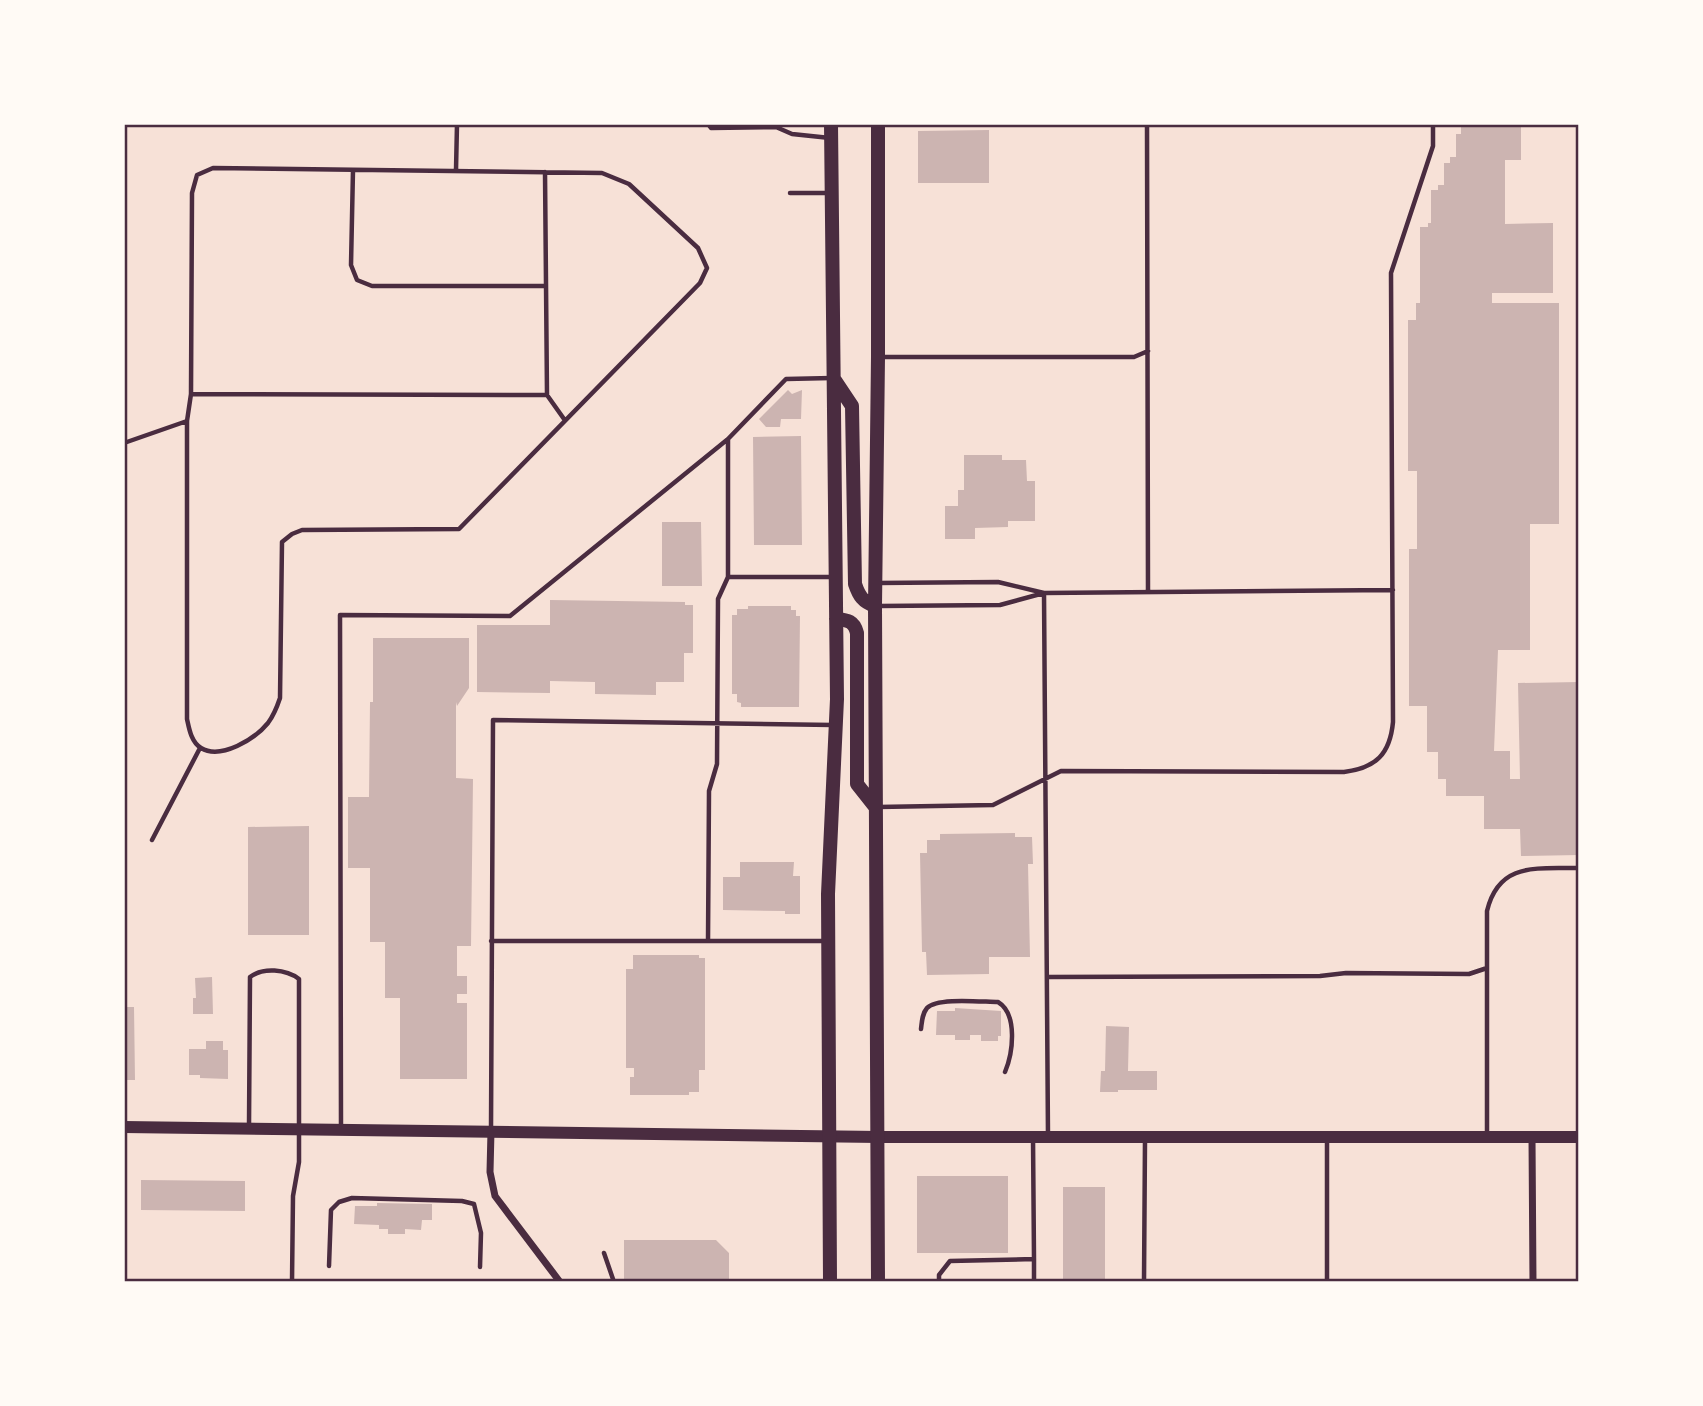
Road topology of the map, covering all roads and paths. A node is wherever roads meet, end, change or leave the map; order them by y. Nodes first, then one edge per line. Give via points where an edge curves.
1 (457, 124) edge
2 (708, 124) edge
3 (878, 124) edge
4 (1147, 124) edge
5 (1433, 124) edge
6 (753, 125) edge
7 (831, 131) edge
8 (353, 170) junction
9 (456, 170) junction
10 (545, 172) junction
11 (790, 193) dead end
12 (831, 193) junction
13 (546, 286) junction
14 (1147, 351) junction
15 (878, 357) junction
16 (833, 378) junction
17 (191, 394) junction
18 (547, 395) junction
19 (564, 419) junction
20 (187, 421) junction
21 (728, 439) junction
22 (124, 443) edge
23 (728, 577) junction
24 (837, 577) junction
25 (876, 583) junction
26 (1393, 590) junction
27 (1148, 592) junction
28 (1044, 593) junction
29 (875, 606) junction
30 (836, 619) junction
31 (717, 723) junction
32 (837, 725) junction
33 (200, 748) junction
34 (1046, 778) junction
35 (876, 807) junction
36 (152, 840) dead end
37 (1579, 868) edge
38 (491, 941) junction
39 (708, 941) junction
40 (829, 941) junction
41 (1487, 968) junction
42 (1047, 977) junction
43 (921, 1029) dead end
44 (1005, 1072) dead end
45 (124, 1127) edge
46 (249, 1129) junction
47 (299, 1129) junction
48 (341, 1130) junction
49 (491, 1131) junction
50 (829, 1136) junction
51 (879, 1137) junction
52 (1032, 1137) junction
53 (1048, 1137) junction
54 (1579, 1137) edge
55 (1145, 1138) junction
56 (1327, 1138) junction
57 (1487, 1138) junction
58 (1532, 1138) junction
59 (604, 1253) dead end
60 (1034, 1259) junction
61 (330, 1266) dead end
62 (480, 1267) dead end
63 (292, 1282) edge
64 (560, 1282) edge
65 (614, 1282) edge
66 (830, 1282) edge
67 (878, 1282) edge
68 (939, 1282) edge
69 (1034, 1282) edge
70 (1144, 1282) edge
71 (1327, 1282) edge
72 (1533, 1282) edge

1 - 9 lane
2 - 6 lane via 711,128
3 - 15 main road
4 - 14 lane
5 - 26 lane via 1433,146 1391,273
6 - 7 lane via 792,134
7 - 12 main road
8 - 9 lane
8 - 13 lane via 351,265 357,280 372,286
8 - 17 lane via 213,168 197,175 192,193
9 - 10 lane
10 - 13 lane
10 - 19 lane via 602,173 629,184 698,248 706,268 700,283
11 - 12 lane
12 - 16 main road
13 - 18 lane
14 - 15 lane via 1135,358
14 - 27 lane
15 - 25 main road
16 - 21 lane via 786,379
16 - 24 main road
16 - 29 main road via 852,406 855,584 866,603
17 - 18 lane
17 - 20 lane
18 - 19 lane
19 - 33 lane via 459,530 302,530 282,542 280,698 275,712 266,725 228,751
20 - 22 lane
20 - 33 lane via 187,719
21 - 23 lane
21 - 48 lane via 510,616 340,615
23 - 24 lane
23 - 31 lane via 718,599
24 - 30 main road
25 - 28 lane via 998,582
25 - 29 main road
26 - 27 lane
26 - 34 lane via 1392,737 1373,764 1344,772 1061,771
27 - 28 lane
28 - 29 lane via 1000,605
28 - 34 lane
29 - 35 main road
30 - 32 main road
30 - 35 main road via 848,620 857,633 857,784
31 - 32 lane
31 - 38 lane via 493,720
31 - 39 lane via 717,764 709,791
32 - 40 main road
33 - 36 lane
34 - 35 lane via 993,805
34 - 42 lane
35 - 51 main road
37 - 41 lane via 1525,869 1498,886 1487,911
38 - 39 lane
38 - 49 lane
39 - 40 lane
40 - 50 main road
41 - 42 lane via 1469,974
41 - 57 lane
42 - 53 lane
43 - 44 lane via 926,1009 937,1002 998,1002 1010,1015 1010,1059
45 - 46 main road
46 - 47 main road
46 - 47 lane via 250,977 258,971 290,972 299,979
47 - 48 main road
47 - 63 lane
48 - 49 main road
49 - 50 main road
49 - 64 street via 490,1172 495,1196
50 - 51 main road
50 - 66 main road
51 - 52 main road
51 - 67 main road
52 - 53 main road
52 - 60 lane
53 - 55 main road
54 - 58 main road
55 - 56 main road
55 - 70 lane
56 - 57 main road
56 - 71 lane
57 - 58 main road
58 - 72 street
59 - 65 lane
60 - 68 lane via 950,1261
60 - 69 lane
61 - 62 lane via 331,1210 352,1198 474,1204 481,1233

